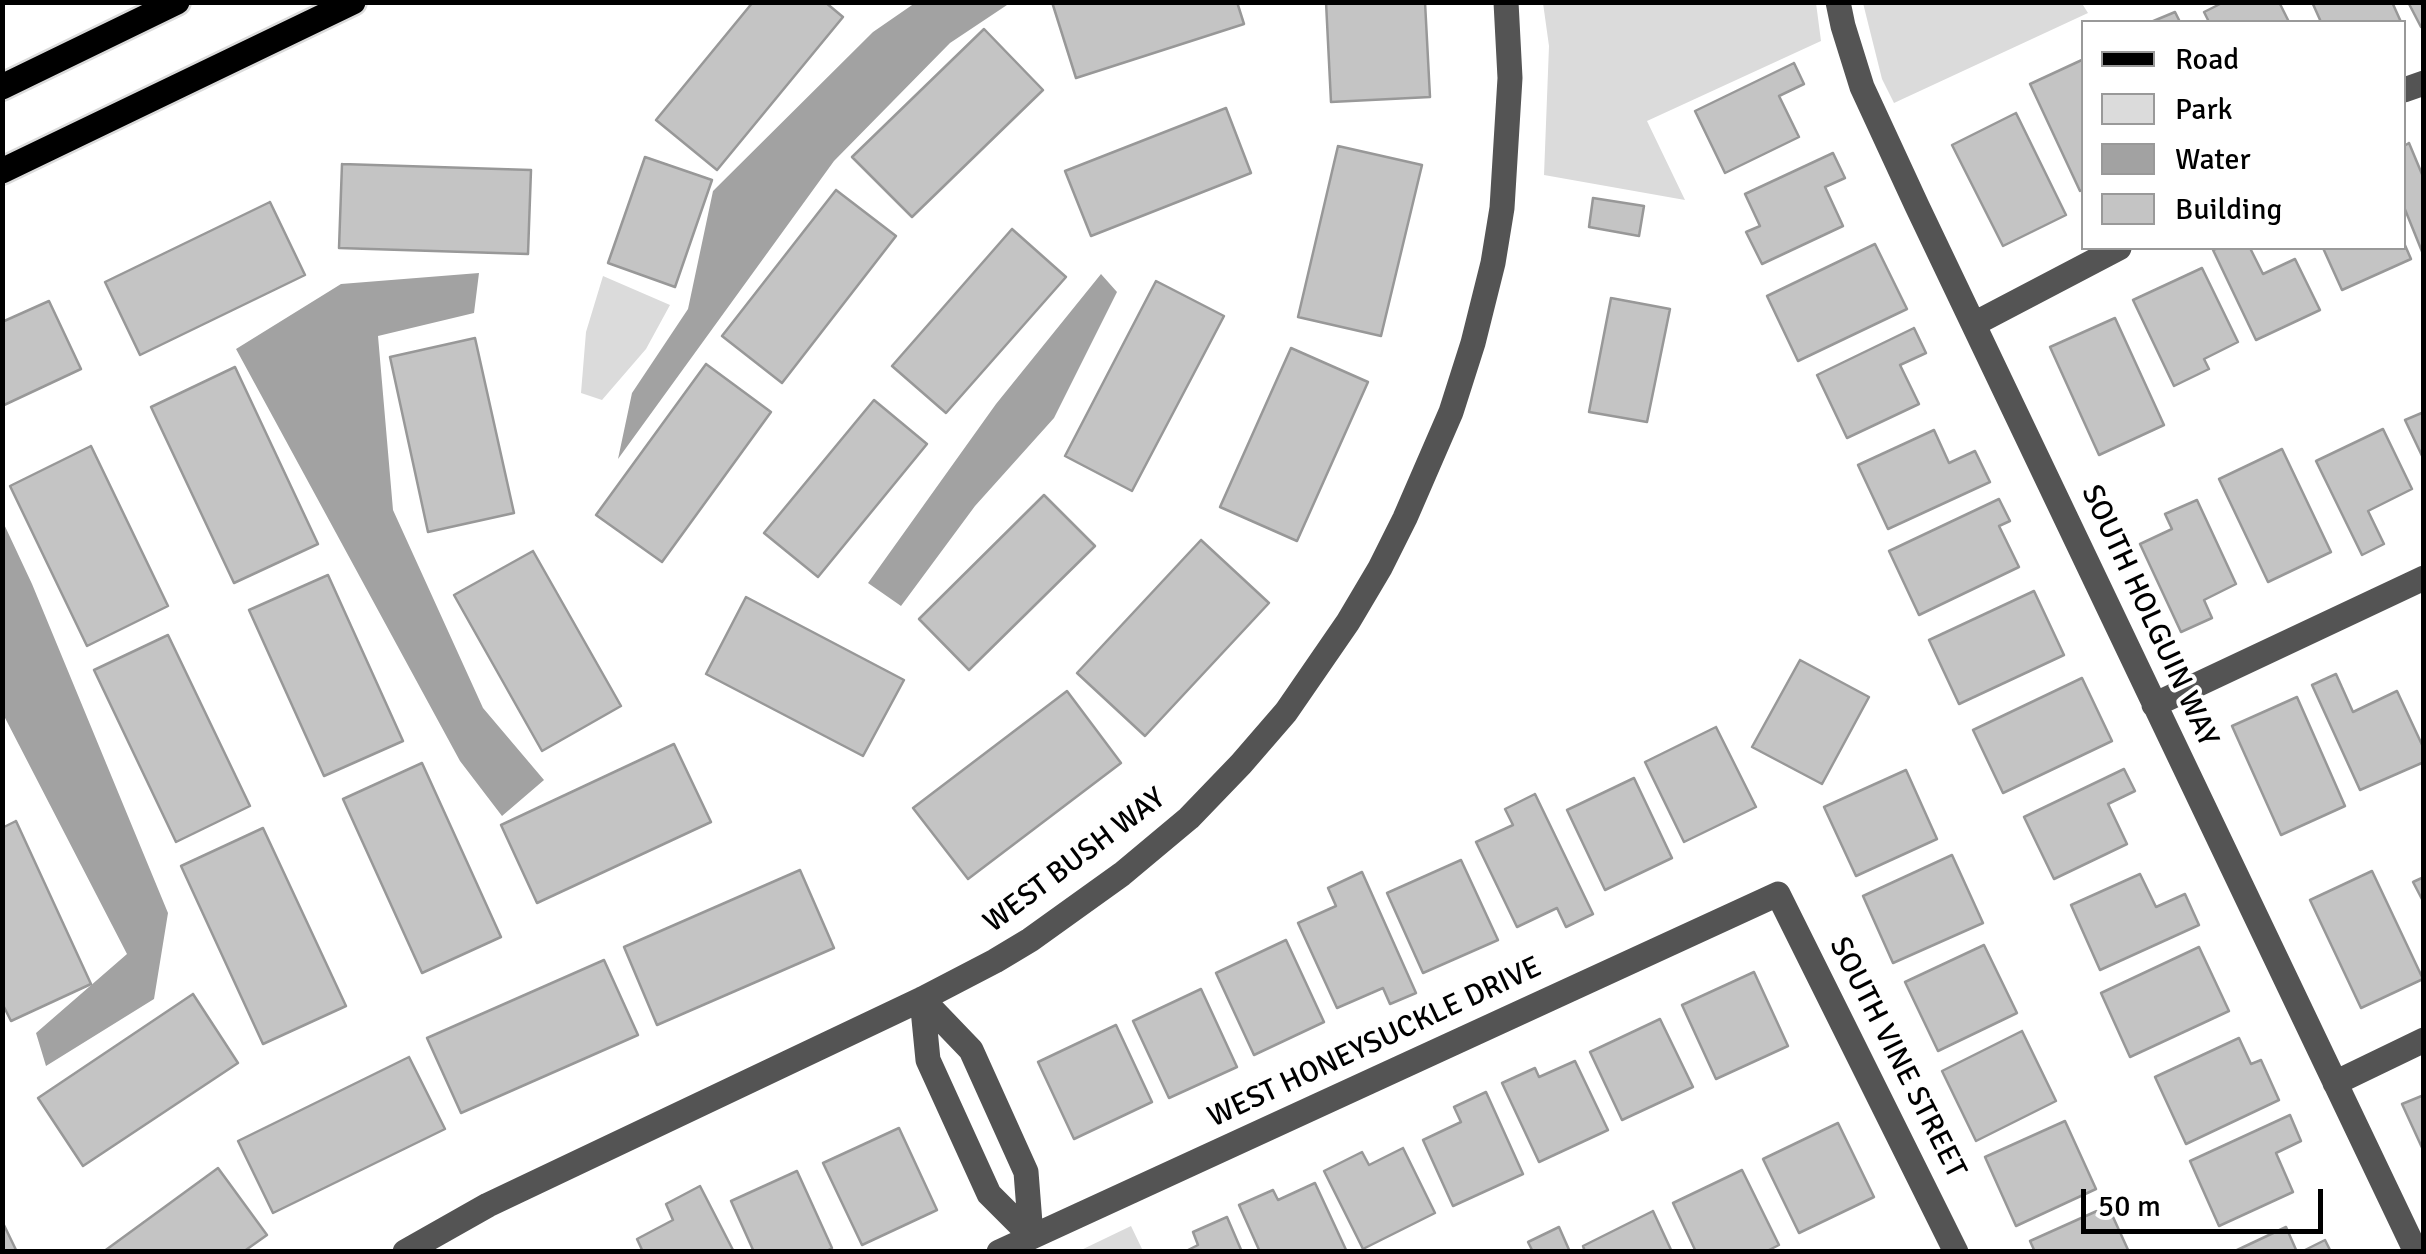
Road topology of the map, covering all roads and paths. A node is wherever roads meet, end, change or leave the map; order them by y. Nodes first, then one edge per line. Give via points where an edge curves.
1 (177, 2) edge
2 (353, 2) edge
3 (1506, 2) edge
4 (1838, 2) edge
5 (2, 87) edge
6 (2, 171) edge
7 (2115, 250) edge
8 (1974, 324) junction
9 (2424, 578) edge
10 (2154, 704) junction
11 (1778, 894) joint
12 (922, 999) junction
13 (2424, 1040) edge
14 (2335, 1083) junction
15 (1031, 1236) junction
16 (1947, 1248) edge
17 (405, 1252) edge
18 (999, 1252) edge
19 (2416, 1252) edge

1 - 5 main road
2 - 6 main road
3 - 12 street, WEST BUSH WAY via 1510,78 1493,262 1451,412 1380,568 1286,712 1189,818 1030,940
4 - 8 street, SOUTH HOLGUIN WAY via 1862,87
7 - 8 street
8 - 10 street, SOUTH HOLGUIN WAY
9 - 10 street
10 - 14 street, SOUTH HOLGUIN WAY
11 - 15 street, WEST HONEYSUCKLE DRIVE
11 - 16 street, SOUTH VINE STREET
12 - 15 street via 928,1060 988,1194
12 - 15 street via 971,1050 1026,1172
12 - 17 street, WEST BUSH WAY via 488,1204
13 - 14 street
14 - 19 street, SOUTH HOLGUIN WAY
15 - 18 street, WEST HONEYSUCKLE DRIVE

